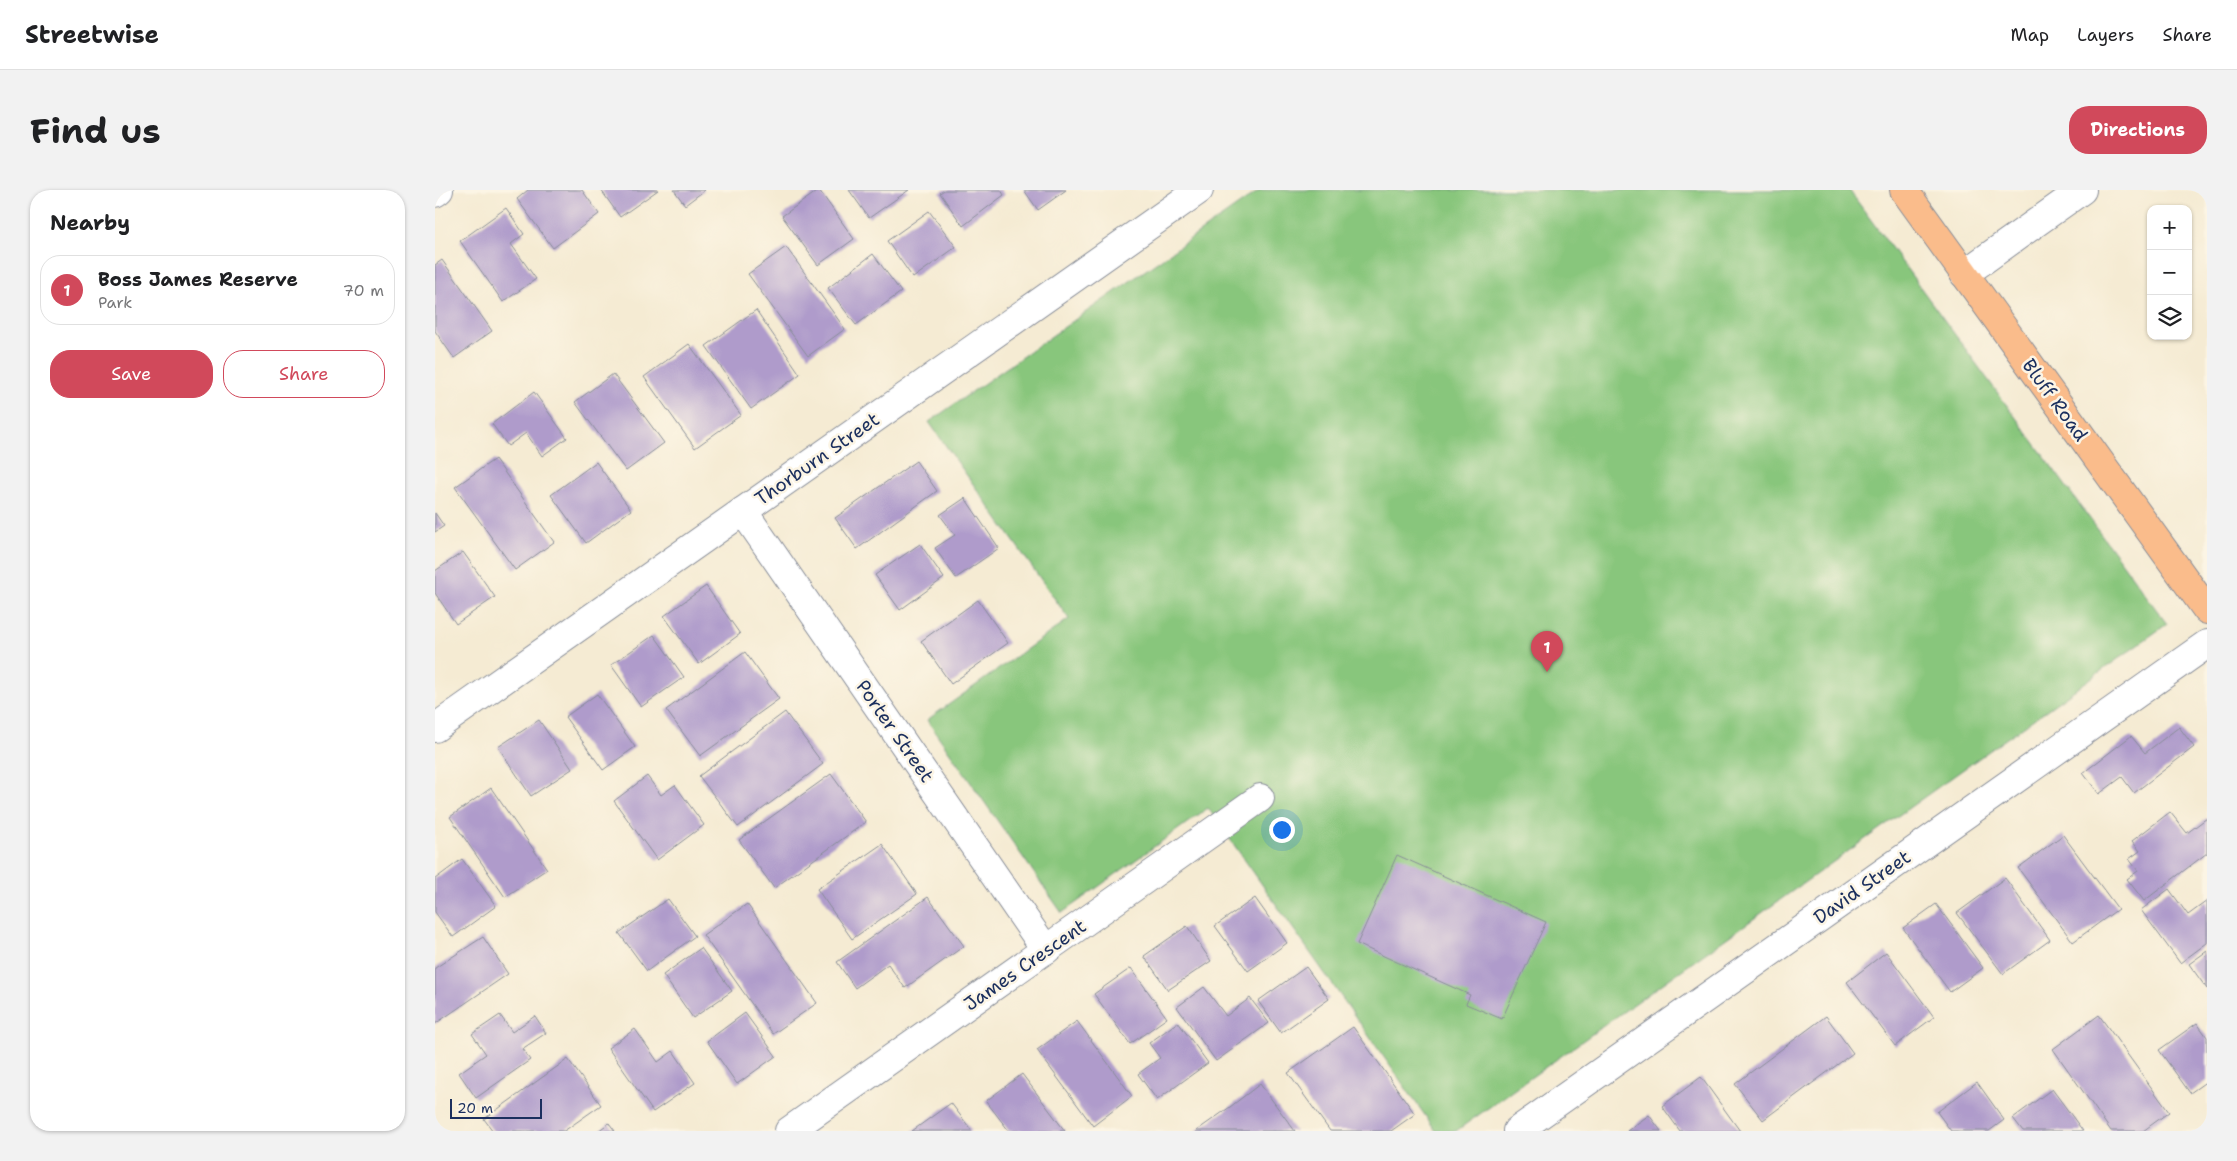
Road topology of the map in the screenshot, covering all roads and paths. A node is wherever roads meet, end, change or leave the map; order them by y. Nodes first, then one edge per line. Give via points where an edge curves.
1 (439, 190) edge
2 (1199, 190) edge
3 (1904, 190) edge
4 (2082, 190) edge
5 (435, 193) edge
6 (1964, 274) junction
7 (743, 511) junction
8 (2207, 610) edge
9 (2207, 644) edge
10 (435, 728) edge
11 (1260, 798) dead end
12 (1046, 950) junction
13 (789, 1131) edge
14 (1517, 1131) edge

1 - 5 street
2 - 7 street, Thorburn Street
3 - 6 main road, Bluff Road
4 - 6 street
6 - 8 main road, Bluff Road
7 - 10 street, Thorburn Street
7 - 12 street, Porter Street
9 - 14 street, David Street
11 - 12 street, James Crescent
12 - 13 street, James Crescent

